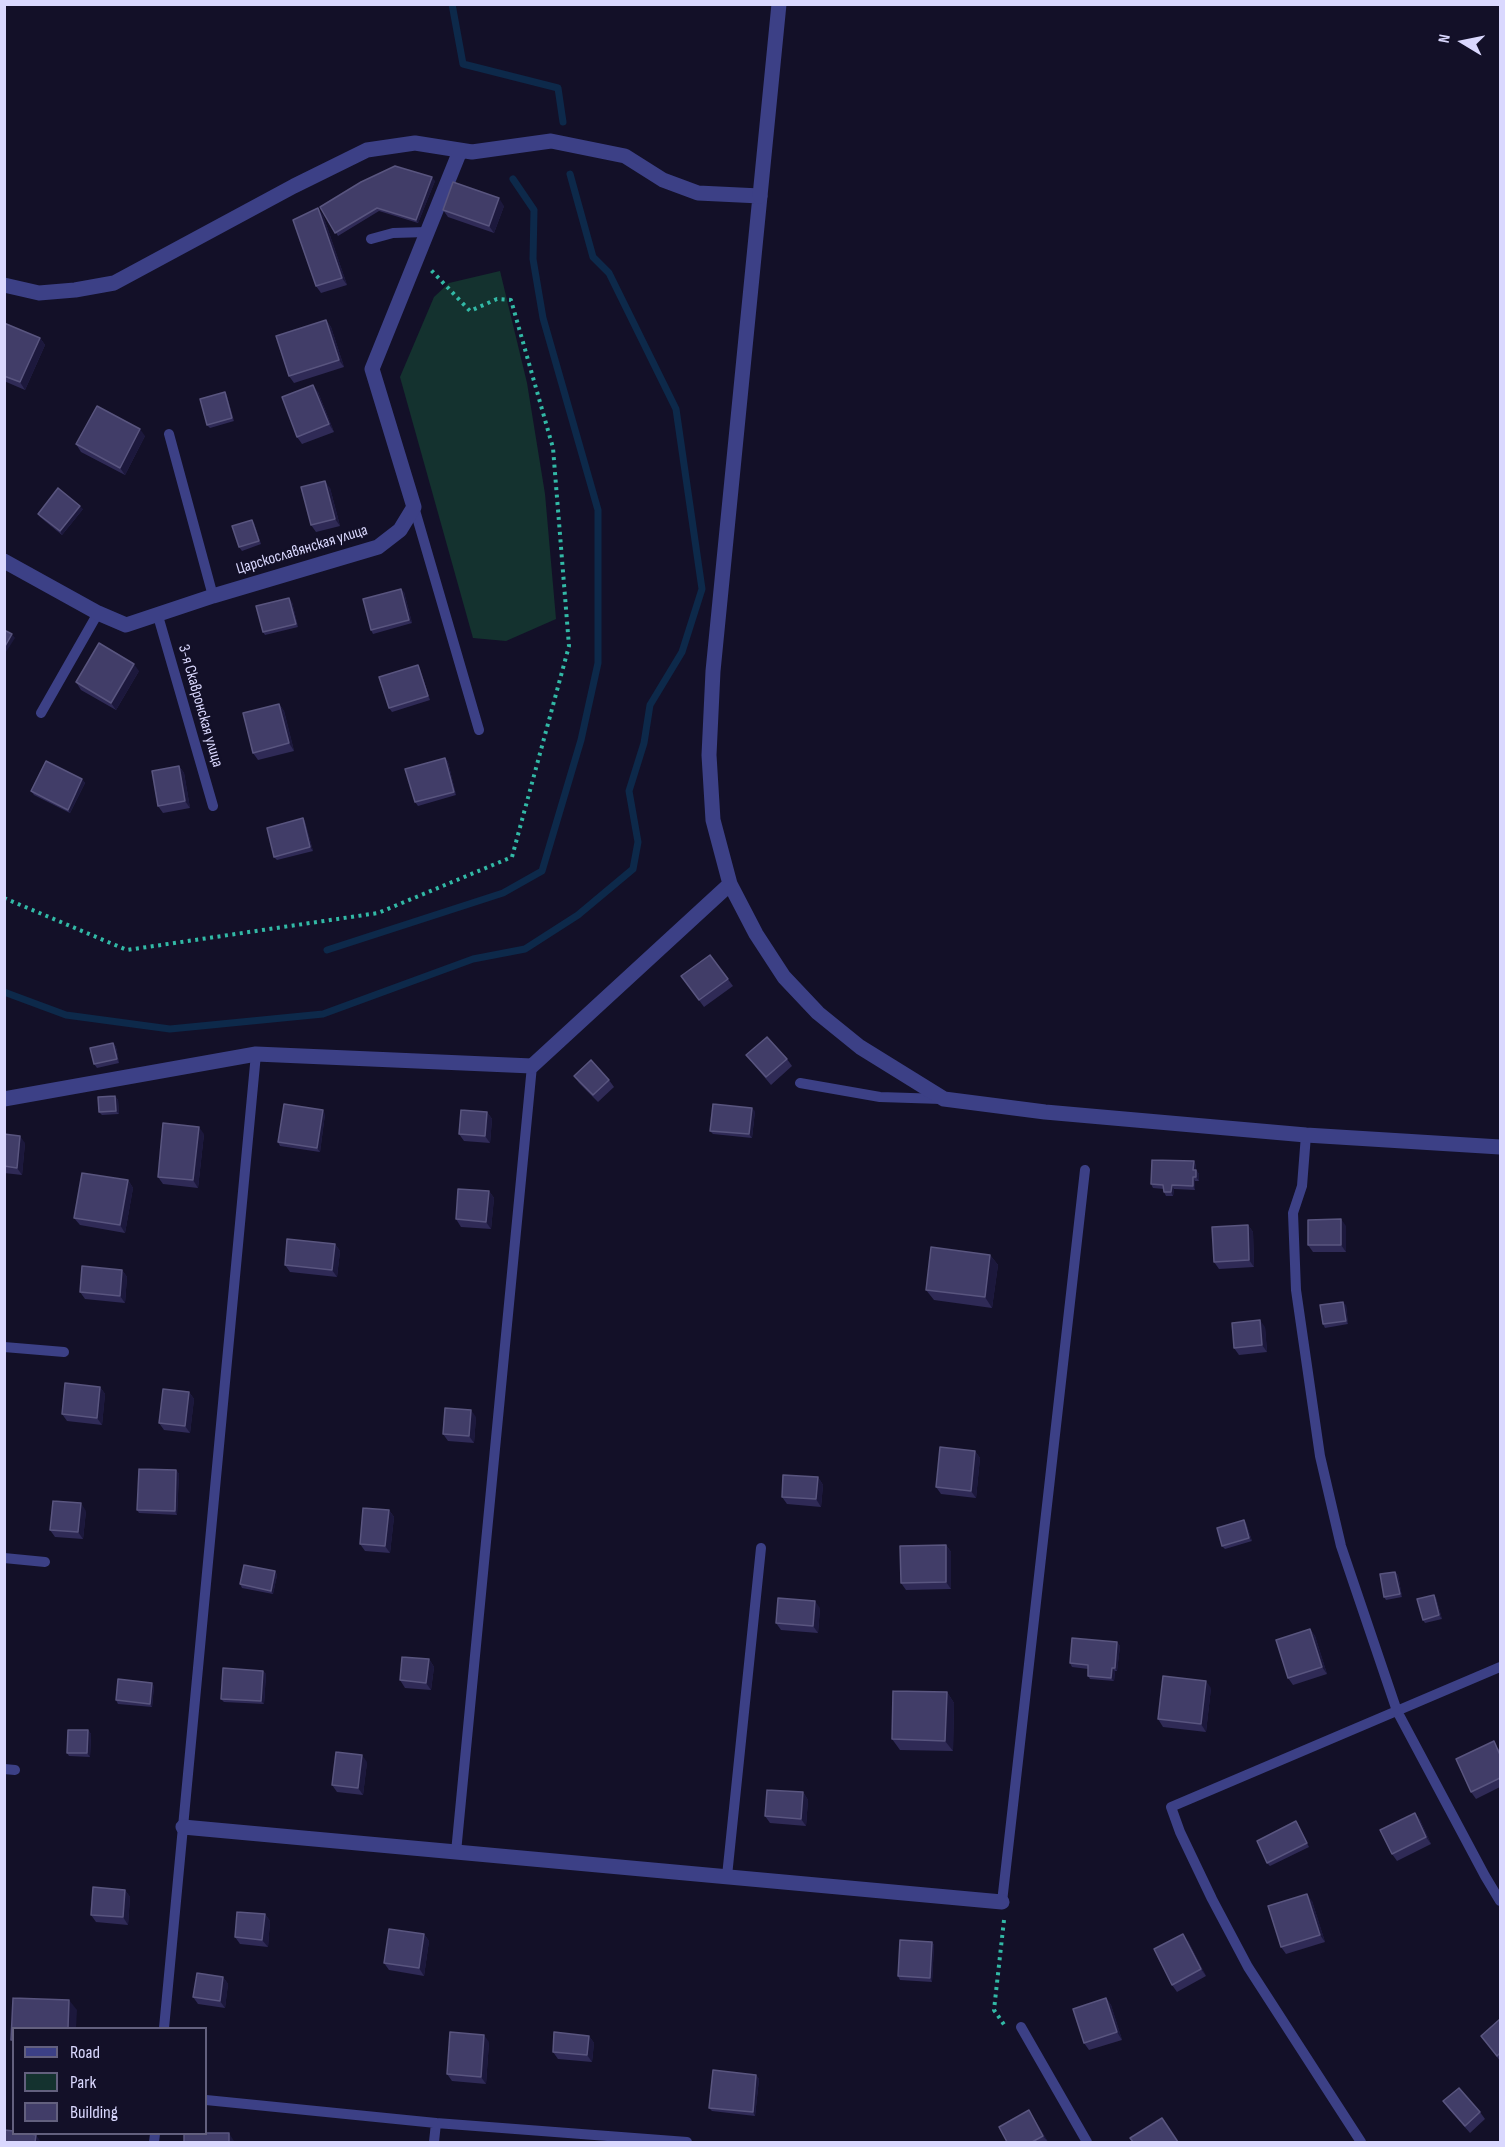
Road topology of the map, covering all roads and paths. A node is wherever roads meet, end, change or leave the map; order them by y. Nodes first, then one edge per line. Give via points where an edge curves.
1 (779, 4) edge
2 (460, 151) junction
3 (760, 196) junction
4 (427, 231) junction
5 (371, 239) dead end
6 (417, 255) junction
7 (4, 285) edge
8 (169, 434) dead end
9 (414, 507) junction
10 (4, 561) edge
11 (213, 596) junction
12 (98, 613) junction
13 (158, 615) junction
14 (41, 713) dead end
15 (479, 730) dead end
16 (213, 806) dead end
17 (730, 884) junction
18 (4, 897) edge
19 (256, 1054) junction
20 (532, 1066) junction
21 (800, 1083) dead end
22 (4, 1099) edge
23 (944, 1099) junction
24 (1306, 1135) junction
25 (1500, 1147) edge
26 (1085, 1170) dead end
27 (4, 1347) edge
28 (64, 1352) dead end
29 (761, 1548) dead end
30 (4, 1558) edge
31 (45, 1562) dead end
32 (1500, 1667) edge
33 (1397, 1711) junction
34 (183, 1827) junction
35 (456, 1852) junction
36 (727, 1876) junction
37 (1500, 1901) edge
38 (1002, 1902) junction
39 (164, 2027) edge
40 (1021, 2027) joint
41 (207, 2100) edge
42 (436, 2123) junction
43 (434, 2142) edge
44 (687, 2142) edge
45 (1087, 2142) edge
46 (1361, 2142) edge

1 - 3 street
2 - 3 street via 551,141 625,156 663,180 698,193
2 - 4 street
2 - 7 street via 415,143 367,150 114,283 39,292
3 - 17 street via 713,671 709,755 713,820
4 - 5 lane
4 - 6 street
6 - 9 street via 372,369
6 - 18 path via 470,311 497,299 512,300 553,448 569,646 512,857 378,913 127,950
8 - 11 lane
9 - 11 street, Царскославянская улица via 400,530 378,547
9 - 15 lane
10 - 12 street, Царскославянская улица
11 - 13 street, Царскославянская улица
12 - 13 street, Царскославянская улица via 126,625
12 - 14 lane
13 - 16 lane, 3-я Скавронская улица
17 - 20 street
17 - 23 street via 783,977 818,1013 860,1047
19 - 20 street
19 - 22 street
19 - 34 lane
20 - 35 lane
21 - 23 lane via 880,1097
23 - 24 street
24 - 25 street
24 - 33 lane via 1302,1186 1293,1213 1296,1290 1320,1456 1341,1546
26 - 38 lane
27 - 28 lane
29 - 36 lane
30 - 31 lane
32 - 33 lane
33 - 37 lane
33 - 46 lane via 1171,1807 1248,1967
34 - 35 street
34 - 39 lane
35 - 36 street
36 - 38 street
38 - 40 path via 1004,1927 994,2010 1007,2029
40 - 45 lane
41 - 42 lane
42 - 43 lane
42 - 44 lane

